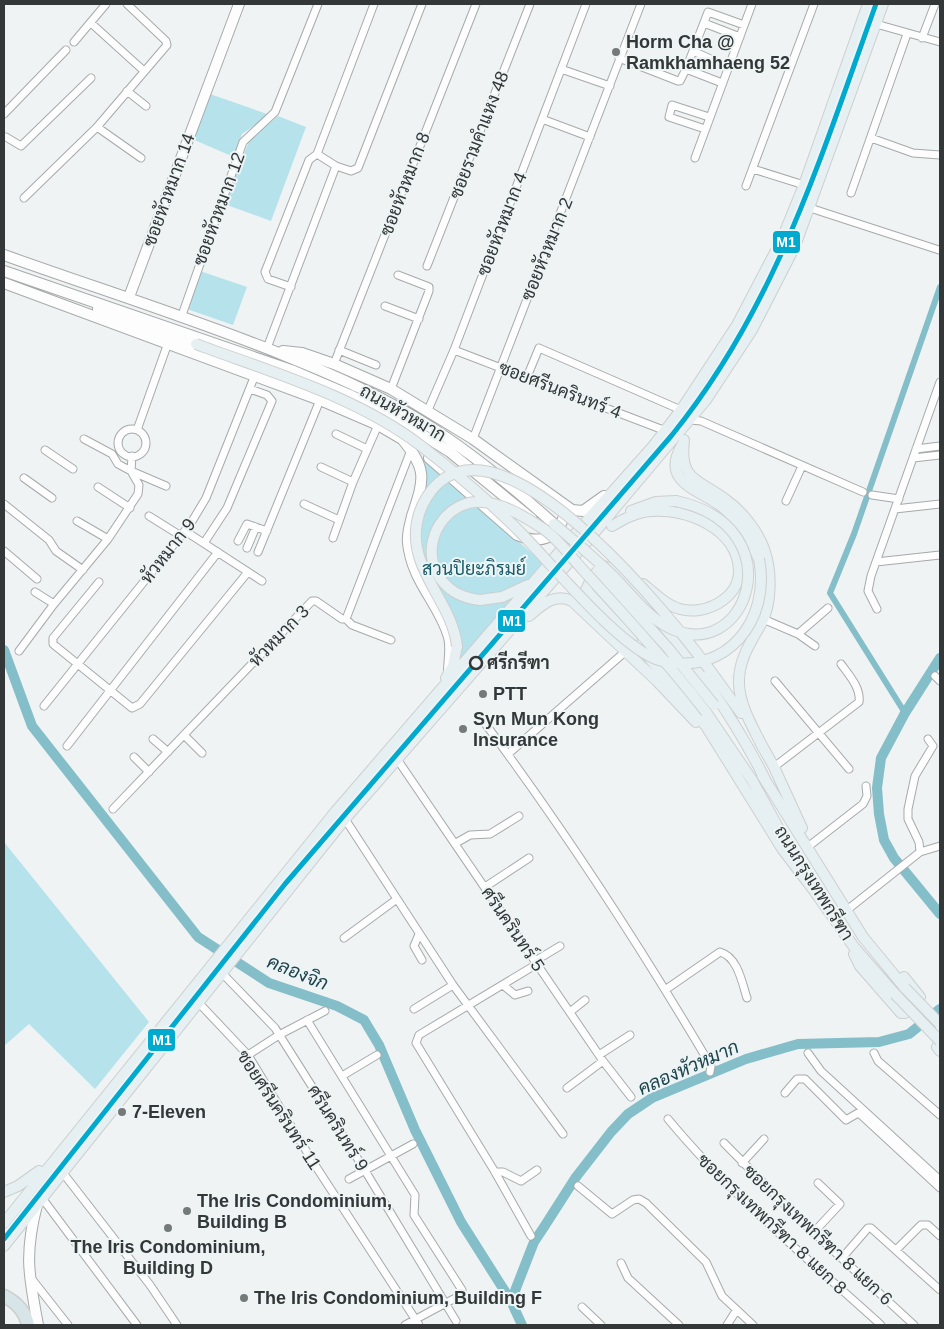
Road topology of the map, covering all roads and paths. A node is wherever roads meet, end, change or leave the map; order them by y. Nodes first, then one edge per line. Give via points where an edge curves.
1 (106, 4) edge
2 (127, 4) edge
3 (239, 4) edge
4 (318, 4) edge
5 (374, 4) edge
6 (422, 4) edge
7 (476, 4) edge
8 (530, 4) edge
9 (586, 4) edge
10 (640, 4) edge
11 (752, 4) edge
12 (814, 4) edge
13 (868, 4) edge
14 (883, 4) edge
15 (935, 4) edge
16 (91, 23) junction
17 (704, 23) junction
18 (876, 24) junction
19 (744, 25) junction
20 (908, 34) junction
21 (740, 37) junction
22 (922, 38) junction
23 (74, 42) dead end
24 (940, 42) edge
25 (66, 50) dead end
26 (693, 51) junction
27 (619, 58) junction
28 (728, 67) junction
29 (561, 69) junction
30 (686, 69) junction
31 (144, 71) junction
32 (91, 78) dead end
33 (722, 83) junction
34 (610, 86) junction
35 (127, 91) junction
36 (146, 106) dead end
37 (4, 114) edge
38 (709, 117) junction
39 (542, 119) junction
40 (97, 127) junction
41 (705, 129) junction
42 (4, 136) edge
43 (590, 136) junction
44 (870, 138) junction
45 (317, 154) junction
46 (940, 154) edge
47 (141, 158) dead end
48 (695, 158) dead end
49 (336, 166) junction
50 (753, 169) junction
51 (804, 185) junction
52 (746, 186) dead end
53 (851, 193) dead end
54 (24, 198) dead end
55 (810, 208) junction
56 (782, 239) junction
57 (795, 246) junction
58 (939, 250) edge
59 (4, 255) edge
60 (427, 266) dead end
61 (6, 271) edge
62 (398, 274) dead end
63 (4, 283) edge
64 (291, 287) junction
65 (129, 297) junction
66 (385, 306) dead end
67 (182, 315) junction
68 (419, 320) junction
69 (168, 343) junction
70 (268, 349) junction
71 (340, 350) junction
72 (454, 350) junction
73 (334, 364) junction
74 (376, 365) dead end
75 (500, 368) junction
76 (255, 375) junction
77 (527, 378) junction
78 (940, 382) edge
79 (250, 389) junction
80 (391, 389) junction
81 (938, 395) edge
82 (320, 400) junction
83 (376, 402) junction
84 (428, 410) junction
85 (682, 410) junction
86 (691, 420) junction
87 (378, 425) junction
88 (137, 430) junction
89 (666, 431) junction
90 (336, 434) dead end
91 (400, 437) junction
92 (84, 439) dead end
93 (472, 439) junction
94 (684, 440) junction
95 (940, 446) edge
96 (45, 450) dead end
97 (367, 450) junction
98 (411, 450) junction
99 (916, 450) junction
100 (940, 455) edge
101 (132, 456) junction
102 (913, 458) junction
103 (802, 466) junction
104 (320, 467) dead end
105 (73, 469) dead end
106 (132, 471) junction
107 (24, 478) dead end
108 (353, 482) junction
109 (619, 485) junction
110 (166, 486) dead end
111 (98, 487) dead end
112 (863, 492) dead end
113 (872, 495) dead end
114 (52, 498) dead end
115 (899, 499) junction
116 (786, 500) dead end
117 (559, 502) junction
118 (4, 504) edge
119 (304, 504) dead end
120 (940, 504) edge
121 (130, 508) junction
122 (895, 509) junction
123 (149, 516) dead end
124 (339, 520) junction
125 (77, 521) dead end
126 (554, 524) junction
127 (612, 526) junction
128 (256, 527) junction
129 (541, 527) junction
130 (267, 531) junction
131 (183, 533) junction
132 (333, 538) dead end
133 (108, 539) junction
134 (238, 542) dead end
135 (204, 543) junction
136 (584, 545) junction
137 (248, 548) dead end
138 (4, 552) edge
139 (218, 552) junction
140 (258, 552) dead end
141 (940, 555) edge
142 (876, 562) junction
143 (623, 566) junction
144 (83, 570) junction
145 (248, 572) junction
146 (37, 579) dead end
147 (262, 581) dead end
148 (99, 582) dead end
149 (533, 583) junction
150 (35, 592) dead end
151 (54, 604) junction
152 (828, 608) dead end
153 (878, 609) dead end
154 (346, 619) junction
155 (763, 620) junction
156 (798, 634) junction
157 (504, 637) junction
158 (391, 640) dead end
159 (815, 646) dead end
160 (19, 651) dead end
161 (626, 652) junction
162 (77, 663) junction
163 (841, 664) dead end
164 (449, 673) junction
165 (775, 681) dead end
166 (111, 691) junction
167 (438, 694) junction
168 (44, 706) dead end
169 (710, 709) junction
170 (481, 718) dead end
171 (818, 733) junction
172 (184, 735) junction
173 (153, 739) dead end
174 (928, 739) dead end
175 (67, 746) dead end
176 (763, 748) junction
177 (168, 752) junction
178 (202, 753) dead end
179 (508, 754) junction
180 (134, 756) dead end
181 (397, 759) junction
182 (726, 760) junction
183 (774, 767) junction
184 (850, 769) dead end
185 (149, 772) junction
186 (765, 779) junction
187 (866, 786) dead end
188 (113, 809) dead end
189 (519, 816) dead end
190 (345, 819) junction
191 (456, 843) junction
192 (809, 846) junction
193 (940, 846) edge
194 (917, 855) junction
195 (529, 858) dead end
196 (815, 859) junction
197 (486, 887) junction
198 (819, 897) junction
199 (397, 899) junction
200 (847, 910) junction
201 (419, 934) junction
202 (863, 937) junction
203 (344, 938) dead end
204 (560, 946) dead end
205 (854, 947) junction
206 (422, 960) dead end
207 (536, 962) junction
208 (224, 968) junction
209 (453, 985) junction
210 (503, 985) junction
211 (665, 990) junction
212 (528, 991) dead end
213 (747, 998) dead end
214 (585, 1000) dead end
215 (197, 1001) junction
216 (469, 1006) junction
217 (414, 1009) dead end
218 (325, 1011) dead end
219 (570, 1012) junction
220 (307, 1020) junction
221 (940, 1024) edge
222 (279, 1035) junction
223 (630, 1035) dead end
224 (940, 1042) edge
225 (940, 1051) edge
226 (808, 1053) dead end
227 (874, 1053) dead end
228 (377, 1054) dead end
229 (248, 1056) junction
230 (601, 1058) junction
231 (710, 1072) dead end
232 (342, 1076) junction
233 (567, 1088) dead end
234 (785, 1093) dead end
235 (631, 1098) dead end
236 (940, 1116) edge
237 (668, 1119) dead end
238 (562, 1134) dead end
239 (764, 1139) dead end
240 (724, 1143) dead end
241 (413, 1144) dead end
242 (66, 1145) junction
243 (391, 1156) junction
244 (742, 1163) junction
245 (365, 1170) junction
246 (537, 1170) dead end
247 (495, 1172) junction
248 (63, 1173) junction
249 (348, 1180) dead end
250 (940, 1180) edge
251 (818, 1183) dead end
252 (578, 1186) dead end
253 (940, 1188) edge
254 (4, 1192) edge
255 (40, 1202) junction
256 (4, 1223) edge
257 (814, 1232) junction
258 (531, 1236) dead end
259 (940, 1236) edge
260 (4, 1246) edge
261 (896, 1250) junction
262 (842, 1258) junction
263 (620, 1263) dead end
264 (29, 1275) junction
265 (940, 1290) edge
266 (4, 1296) edge
267 (445, 1305) junction
268 (582, 1307) dead end
269 (736, 1311) junction
270 (456, 1320) dead end
271 (417, 1323) edge
272 (28, 1325) edge
273 (38, 1325) edge
274 (68, 1325) edge
275 (137, 1325) edge
276 (177, 1325) edge
277 (405, 1325) edge
278 (601, 1325) edge
279 (679, 1325) edge
280 (727, 1325) edge
281 (753, 1325) edge
282 (881, 1325) edge
283 (914, 1325) edge

1 - 16 street
2 - 31 street via 168,43
3 - 65 main road, ซอยหัวหมาก 14
4 - 67 street, ซอยหัวหมาก 12 via 275,112 244,142
5 - 45 street
6 - 49 street via 358,168 351,171
7 - 71 street, ซอยหัวหมาก 8
8 - 60 street, ซอยรามคำแหง 48
9 - 29 street, ซอยหัวหมาก 4
10 - 27 street, ซอยหัวหมาก 2
11 - 19 street
12 - 50 street
13 - 51 main road
14 - 18 main road
15 - 22 street
16 - 23 street
16 - 31 street
17 - 19 street via 710,11
17 - 21 street
17 - 26 street
18 - 20 street
18 - 55 main road
19 - 21 street
20 - 22 street
20 - 44 street
21 - 28 street
22 - 24 street
25 - 37 street
26 - 28 street
26 - 30 street
27 - 30 street via 678,81
27 - 34 street, ซอยหัวหมาก 2
28 - 33 street
29 - 34 street
29 - 39 street, ซอยหัวหมาก 4
30 - 33 street
31 - 35 street
32 - 42 street via 22,146
33 - 38 street
34 - 43 street, ซอยหัวหมาก 2
35 - 36 street
35 - 40 street
38 - 41 street
38 - 41 street via 672,105 669,116
39 - 43 street
39 - 72 street, ซอยหัวหมาก 4
40 - 47 street
40 - 54 street
41 - 48 street
43 - 75 street, ซอยหัวหมาก 2
44 - 46 street via 913,153
44 - 53 street
45 - 49 street
45 - 64 street via 310,160 266,272 268,279
49 - 64 street
50 - 51 street
50 - 52 street
51 - 56 main road
55 - 57 main road
55 - 58 street
56 - 57 main road
56 - 85 main road via 754,296
57 - 86 main road via 752,330
59 - 65 main road, ถนนหัวหมาก
61 - 83 main road, ถนนหัวหมาก
61 - 94 main road, bridge via 49,292 335,398 386,423 418,443 481,495 620,635 642,652 680,663 702,661 735,644 756,612 762,574 759,559 742,527 725,509 690,489 679,476 675,459
62 - 68 street via 428,287 429,296
63 - 69 main road
64 - 70 street
65 - 67 main road, ถนนหัวหมาก
66 - 68 street
67 - 70 main road, ถนนหัวหมาก
68 - 80 street
69 - 76 main road
69 - 88 street
70 - 73 main road via 302,353
70 - 83 main road, ถนนหัวหมาก
71 - 73 street, ซอยหัวหมาก 8
71 - 74 street
72 - 75 street, ซอยศรีนครินทร์ 4
72 - 84 street, ซอยหัวหมาก 4
73 - 80 main road
75 - 77 street, ซอยศรีนครินทร์ 4
75 - 93 street, ซอยหัวหมาก 2
76 - 79 street, หัวหมาก 9
76 - 82 main road
77 - 85 street via 539,348
77 - 89 street, ซอยศรีนครินทร์ 4
78 - 81 street
79 - 131 street, หัวหมาก 9 via 206,498
79 - 135 street via 268,395 272,401 227,508
80 - 84 main road
81 - 99 street
82 - 87 main road
82 - 130 street
83 - 126 main road, ถนนหัวหมาก, bridge via 431,427 481,462
83 - 129 main road, ถนนหัวหมาก, bridge via 450,452
84 - 93 main road
85 - 89 main road
86 - 94 main road
86 - 103 street via 700,421
86 - 136 main road
87 - 91 main road
87 - 97 street
88 - 101 street via 144,436 146,446 141,453
88 - 101 street via 129,430 119,438 121,451
89 - 109 main road
90 - 97 street
91 - 98 main road
91 - 117 main road via 517,536 531,541 546,538 560,529 565,513
92 - 106 street via 112,454 118,464
93 - 117 main road
94 - 155 main road via 684,462 691,478 734,506 754,530 764,550 770,582
95 - 99 street
96 - 105 street
97 - 108 street
98 - 154 street
98 - 164 main road via 422,475 409,528 410,555 417,578 449,637
99 - 102 street
100 - 102 street
101 - 106 street
102 - 115 street
103 - 112 street
103 - 116 street
104 - 108 street
106 - 110 street
106 - 121 street via 139,485
107 - 114 street
108 - 124 street
109 - 117 main road via 583,511 572,510
109 - 149 main road
111 - 121 street
113 - 115 street
115 - 122 street
118 - 144 street via 49,540 56,551
119 - 124 street
120 - 122 street
121 - 133 street
122 - 142 street
123 - 131 street
124 - 132 street
125 - 133 street
126 - 127 main road, bridge via 597,560 656,620 681,632 710,632 728,622 741,607 748,590 749,570 745,552 736,535 707,511 676,502 644,505
126 - 169 main road, ถนนหัวหมาก, bridge via 642,619
127 - 136 main road
127 - 143 main road, bridge via 641,513 664,511 689,515 712,525 730,545 737,556 739,572 734,588 724,600 696,611 670,605
128 - 130 street
128 - 134 street via 247,524
128 - 137 street
129 - 149 main road, bridge via 514,512 485,502 465,505 450,512 442,521 431,548 438,574 454,592 469,599 502,597
129 - 169 main road, ถนนหัวหมาก, bridge
130 - 140 street
131 - 135 street
131 - 162 street, หัวหมาก 9
133 - 144 street
135 - 139 street
136 - 157 main road
138 - 146 street
139 - 145 street
139 - 166 street
141 - 142 street
142 - 153 street via 868,591
143 - 164 main road, bridge via 574,522 515,479 481,470 450,475 426,499 417,521 416,543 425,574 456,633 457,646
143 - 176 main road, bridge via 678,628
144 - 151 street
145 - 147 street
145 - 166 street via 137,707 132,708
148 - 162 street via 52,641 56,648
149 - 167 main road
150 - 151 street
151 - 160 street
152 - 156 street
154 - 158 street via 352,625
154 - 172 street, หัวหมาก 3 via 312,601
155 - 156 street
155 - 176 main road via 747,646 739,683 741,701
156 - 159 street
157 - 161 main road via 547,601 564,597 581,608
157 - 181 main road
161 - 179 street
161 - 182 main road via 694,720
162 - 166 street
162 - 168 street, หัวหมาก 9
163 - 171 street via 854,683 860,700
164 - 167 main road
165 - 171 street
166 - 175 street
167 - 242 main road via 336,811
169 - 186 main road, ถนนกรุงเทพกรีฑา
169 - 198 main road, ถนนกรุงเทพกรีฑา
170 - 179 street
171 - 183 street
171 - 184 street
172 - 177 street, หัวหมาก 3
172 - 178 street
173 - 177 street
174 - 194 street via 933,746 915,776 908,809 908,819 919,842
176 - 183 main road
177 - 185 street, หัวหมาก 3
179 - 211 street
180 - 185 street
181 - 190 main road
181 - 191 street, ศรีนครินทร์ 5
182 - 186 main road via 706,726 675,686 586,590 592,577 604,566 617,570 678,643 746,740
182 - 198 main road via 790,861
183 - 192 main road
185 - 188 street, หัวหมาก 3
186 - 196 main road, ถนนกรุงเทพกรีฑา
187 - 192 street via 867,796 863,804
189 - 191 street via 490,834 470,835
190 - 199 street
190 - 208 main road
191 - 197 street, ศรีนครินทร์ 5
192 - 196 main road
193 - 194 street
194 - 200 street
195 - 197 street
196 - 200 main road, ถนนกรุงเทพกรีฑา
197 - 207 street, ศรีนครินทร์ 5
198 - 205 main road, ถนนกรุงเทพกรีฑา
199 - 201 street
199 - 203 street
200 - 202 main road, ถนนกรุงเทพกรีฑา
201 - 206 street via 414,944
201 - 209 street
202 - 205 main road via 878,946 920,995 905,1013 898,1012 860,966
202 - 221 main road, ถนนกรุงเทพกรีฑา, bridge
204 - 207 street
205 - 224 main road, ถนนกรุงเทพกรีฑา, bridge
207 - 210 street
207 - 219 street, ศรีนครินทร์ 5
208 - 215 main road
208 - 222 street, ศรีนครินทร์ 9
209 - 216 street
209 - 217 street
210 - 212 street via 515,995
210 - 216 street
211 - 213 street via 720,952 729,956 739,972
211 - 231 street via 711,1066
214 - 219 street
215 - 229 street, ซอยศรีนครินทร์ 11
215 - 248 main road
216 - 238 street
216 - 247 street via 419,1036 416,1044
218 - 220 street
219 - 230 street, ศรีนครินทร์ 5
220 - 222 street
220 - 232 street
222 - 229 street
222 - 245 street, ศรีนครินทร์ 9
223 - 230 street
224 - 225 main road via 937,1047
226 - 250 street via 821,1071
227 - 236 street via 878,1061
228 - 232 street
229 - 271 street, ซอยศรีนครินทร์ 11
230 - 233 street
230 - 235 street, ศรีนครินทร์ 5
232 - 243 street
234 - 253 street via 797,1079 805,1079 846,1120 858,1113 861,1115
237 - 282 street, ซอยกรุงเทพกรีฑา 8 แยก 8 via 746,1202
239 - 244 street
240 - 244 street, ซอยกรุงเทพกรีฑา 8 แยก 6
241 - 243 street
242 - 254 main road via 28,1180
242 - 256 main road
243 - 245 street
243 - 267 street via 415,1195 414,1215 462,1290 461,1295
244 - 257 street, ซอยกรุงเทพกรีฑา 8 แยก 6
245 - 249 street
245 - 267 street, ศรีนครินทร์ 9
246 - 247 street via 521,1181 503,1172
247 - 258 street
248 - 255 main road
248 - 276 street
251 - 257 street via 840,1204
252 - 269 street via 612,1214 633,1200 646,1203 706,1262 719,1291
255 - 260 main road
255 - 264 main road via 30,1233
255 - 275 street
257 - 262 street, ซอยกรุงเทพกรีฑา 8 แยก 6
259 - 261 street via 928,1225 921,1225
261 - 262 street via 874,1229 868,1228
261 - 265 street
262 - 283 street, ซอยกรุงเทพกรีฑา 8 แยก 6
263 - 279 street via 628,1278
264 - 273 main road
264 - 274 street
266 - 272 highway via 22,1310
267 - 270 street, ศรีนครินทร์ 9
267 - 271 street
268 - 278 street
269 - 280 street
269 - 281 street
271 - 277 street

